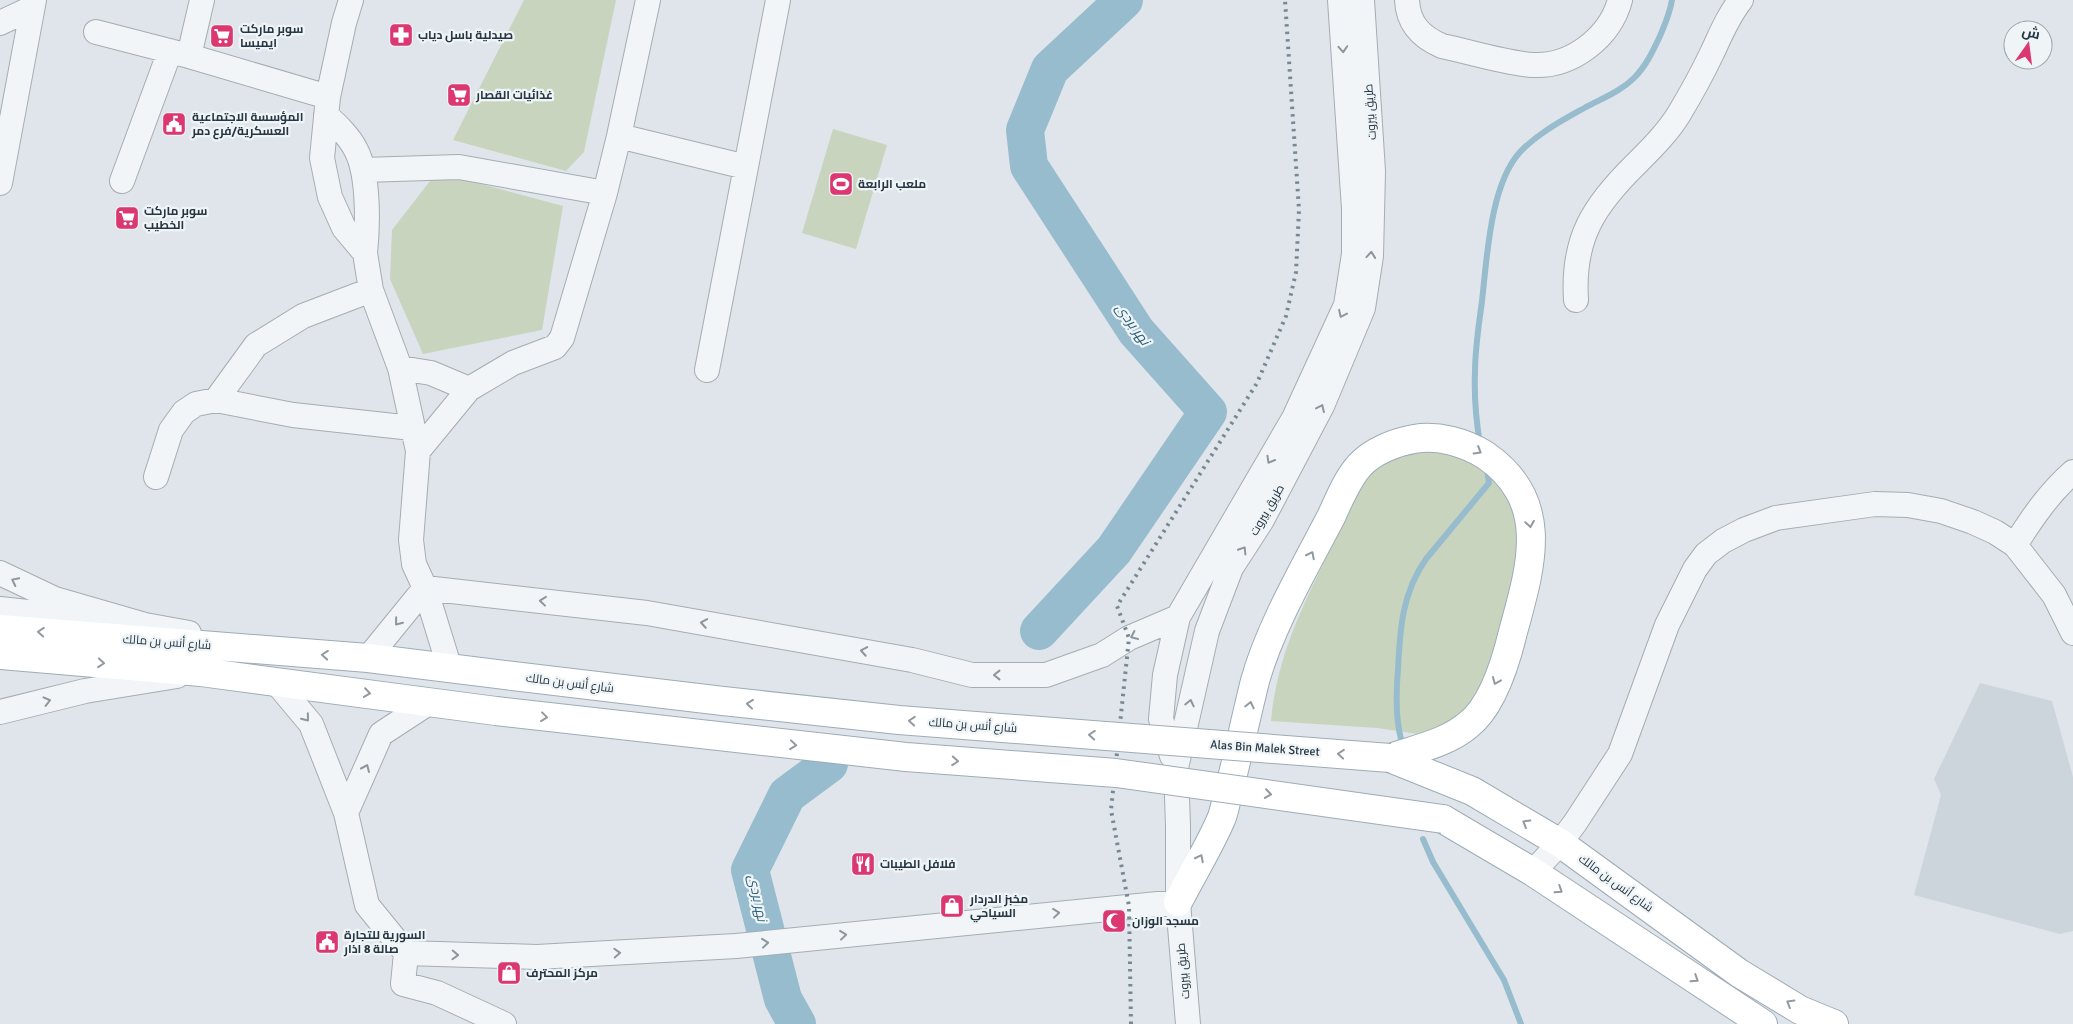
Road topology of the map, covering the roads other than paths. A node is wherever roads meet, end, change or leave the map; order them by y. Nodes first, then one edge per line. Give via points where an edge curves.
1 (202, 0) edge
2 (351, 0) edge
3 (648, 0) edge
4 (778, 0) edge
5 (1340, 0) edge
6 (1362, 0) edge
7 (1407, 0) edge
8 (1620, 0) edge
9 (1741, 0) edge
10 (33, 4) edge
11 (0, 23) edge
12 (96, 32) dead end
13 (179, 53) junction
14 (22, 64) junction
15 (327, 106) junction
16 (0, 110) edge
17 (619, 136) junction
18 (746, 167) junction
19 (363, 170) junction
20 (122, 182) dead end
21 (0, 183) edge
22 (605, 193) junction
23 (365, 254) junction
24 (371, 290) junction
25 (1576, 300) dead end
26 (400, 368) junction
27 (707, 370) dead end
28 (469, 389) junction
29 (216, 400) junction
30 (412, 428) junction
31 (418, 451) junction
32 (2073, 472) edge
33 (156, 477) dead end
34 (2015, 545) junction
35 (0, 574) edge
36 (425, 588) junction
37 (0, 609) edge
38 (1178, 617) junction
39 (145, 625) junction
40 (0, 629) edge
41 (2073, 633) edge
42 (281, 651) junction
43 (0, 655) edge
44 (368, 658) junction
45 (450, 669) junction
46 (201, 672) junction
47 (275, 681) junction
48 (430, 702) junction
49 (0, 712) edge
50 (1140, 738) joint
51 (1390, 758) junction
52 (1176, 768) junction
53 (346, 813) junction
54 (1560, 843) junction
55 (1533, 872) junction
56 (1178, 902) junction
57 (406, 953) junction
58 (504, 1024) edge
59 (1188, 1024) edge
60 (1763, 1024) edge
61 (1834, 1024) edge

1 - 13 street
2 - 15 street
3 - 17 street
4 - 18 street
5 -> 38 street via 1354,209 1354,254 1346,305 1294,418
52 -> 6 street, طريق بيروت via 1207,631 1231,568 1262,520 1322,406 1363,308 1371,256 1373,171
7 - 8 street via 1410,18 1429,40 1442,46 1534,65 1563,60 1594,42 1609,24
9 - 25 street via 1722,28 1678,116 1595,212 1577,260
10 - 11 street
10 - 14 street
12 - 13 street
13 - 15 street
13 - 20 street
14 - 16 street via 12,78
14 - 21 street
15 - 19 street via 356,150
15 - 23 street via 322,158 330,197 344,228
17 - 18 street
17 - 22 street
18 - 27 street
19 - 22 street via 459,167
19 - 23 street via 368,228
22 - 28 street via 562,338 555,347 513,363
23 - 24 street
24 - 26 street
24 - 29 street via 303,316 256,345
26 - 28 street via 431,373
26 - 30 street
28 - 31 street
29 - 30 street via 293,415
29 - 33 street via 196,404 184,412 171,430
30 - 31 street
31 - 36 street via 411,540 414,564
32 - 34 street via 2036,512
34 - 41 street via 2054,595
34 - 54 street via 1973,522 1941,512 1908,505 1875,504 1776,518 1723,541 1706,554 1695,569 1667,625 1620,754
39 -> 35 street via 55,599
38 -> 36 street via 1129,638 1102,655 1046,675 972,675 912,660 647,613
36 -> 44 street
36 - 45 street
37 - 39 street
38 - 52 street via 1165,675 1161,719
39 - 42 street
42 -> 40 main road, شارع أنس بن مالك
44 -> 42 main road, شارع أنس بن مالك
43 -> 46 main road
44 - 45 main road, شارع أنس بن مالك
50 -> 45 main road, شارع أنس بن مالك, bridge via 899,720
46 - 47 main road
49 -> 46 street via 85,691
47 -> 48 main road
47 -> 53 street via 311,724
53 -> 48 street via 381,734
48 -> 55 main road, bridge via 906,757 1116,773 1443,818
51 -> 50 main road, Alas Bin Malek Street, bridge
54 -> 51 main road, شارع أنس بن مالك via 1472,791
56 -> 51 main road via 1222,816 1265,653 1352,477 1361,464 1390,445 1415,439 1454,441 1474,448 1495,462 1522,496 1531,522 1529,574 1508,653 1486,703 1470,724 1450,737
52 - 56 street, طريق بيروت
53 - 57 street via 367,905
54 - 55 street
61 -> 54 main road, شارع أنس بن مالك via 1800,1010 1739,973
55 -> 60 main road
57 -> 56 street via 537,957 736,946
56 - 59 street, طريق بيروت
57 - 58 street via 403,984 437,993

